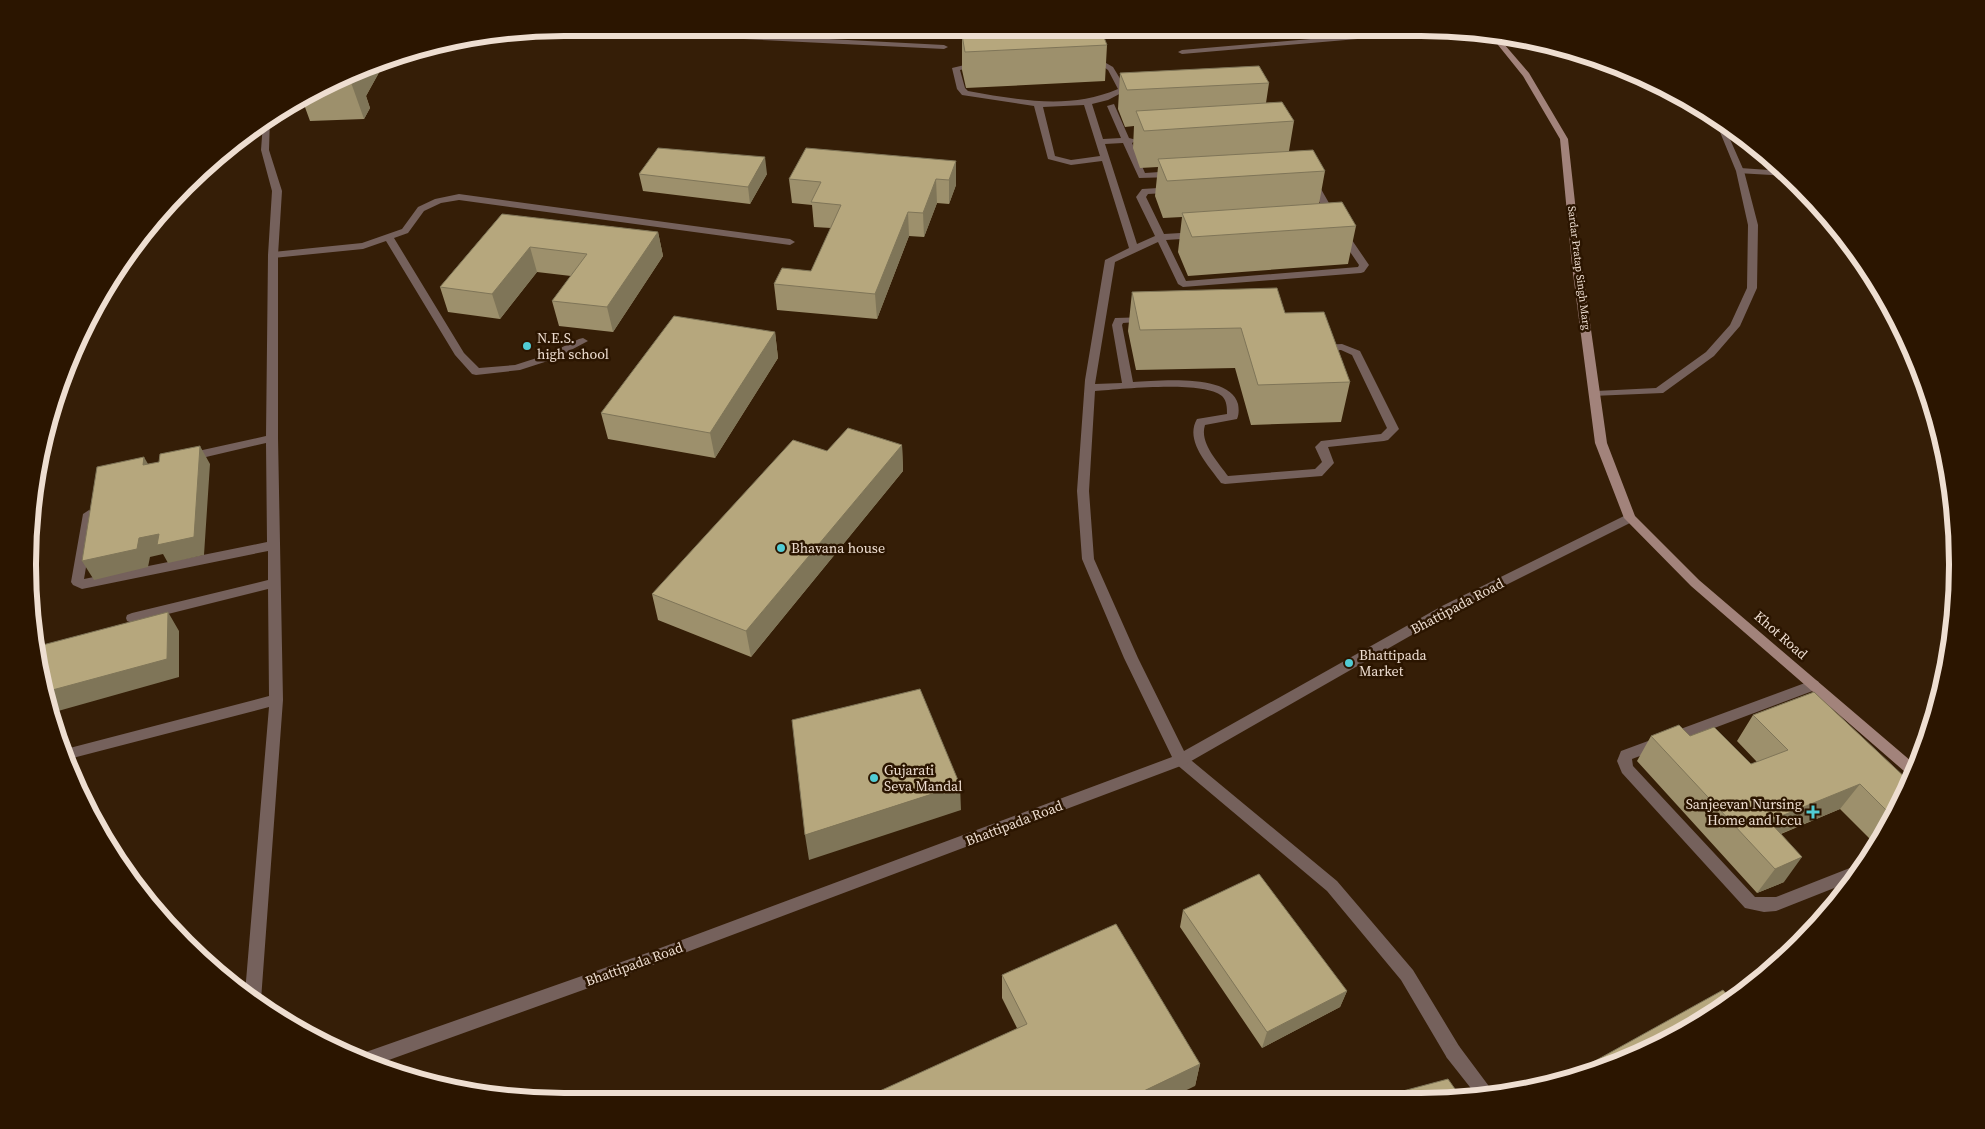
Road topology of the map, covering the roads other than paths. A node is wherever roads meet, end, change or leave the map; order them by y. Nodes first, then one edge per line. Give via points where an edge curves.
1 (723, 36) edge
2 (1369, 36) edge
3 (1498, 42) edge
4 (944, 47) dead end
5 (1182, 52) dead end
6 (1087, 102) junction
7 (1038, 104) junction
8 (1111, 106) dead end
9 (265, 129) edge
10 (1723, 131) edge
11 (1144, 139) edge
12 (1125, 141) junction
13 (1100, 142) junction
14 (1105, 158) junction
15 (1740, 171) junction
16 (1189, 173) edge
17 (1775, 173) edge
18 (1210, 234) edge
19 (1161, 237) junction
20 (389, 238) junction
21 (790, 242) dead end
22 (1134, 249) junction
23 (273, 255) junction
24 (1153, 319) edge
25 (583, 341) dead end
26 (1308, 348) edge
27 (1128, 386) junction
28 (1090, 388) junction
29 (1596, 394) junction
30 (272, 438) junction
31 (174, 461) edge
32 (91, 504) edge
33 (1630, 518) junction
34 (274, 545) junction
35 (275, 583) junction
36 (132, 618) dead end
37 (1813, 685) junction
38 (1786, 694) junction
39 (276, 700) junction
40 (1800, 708) edge
41 (71, 753) edge
42 (1181, 760) junction
43 (1909, 767) edge
44 (1847, 876) edge
45 (254, 992) edge
46 (374, 1057) edge
47 (1482, 1089) edge

1 - 4 street
2 - 5 street
3 - 29 main road, Sardar Pratap Singh Marg via 1526,75 1564,139 1577,266
6 - 7 street
6 - 7 street via 1123,90 1106,62 956,68 965,93
6 - 13 street
7 - 14 street via 1051,157 1076,163
8 - 12 street
9 - 23 street via 265,150 277,191
10 - 15 street
11 - 12 street
12 - 13 street
12 - 16 street via 1142,176
13 - 14 street
14 - 22 street
15 - 17 street
15 - 29 street via 1753,224 1752,288 1735,326 1710,354 1659,391
18 - 19 street
19 - 19 street via 1183,284 1361,270 1364,265 1332,225 1314,184 1308,183 1145,191 1141,197
19 - 22 street
20 - 21 street via 405,231 421,209 438,201 459,197
20 - 23 street via 363,246
20 - 25 street via 460,355 476,372 516,368 550,357
22 - 28 street via 1110,260
23 - 30 street
24 - 27 street via 1119,320 1117,325
26 - 27 street via 1342,347 1356,353 1393,428 1384,437 1325,444 1321,447 1328,463 1318,473 1225,480 1202,448 1198,428 1201,422 1233,417 1233,403 1224,391 1195,384
27 - 28 street
28 - 42 street via 1084,491 1088,558 1131,658
29 - 33 main road, Sardar Pratap Singh Marg via 1602,443
30 - 31 street
30 - 34 street
32 - 34 street via 77,582 82,584
33 - 37 main road, Khot Road via 1695,583
33 - 42 street, Bhattipada Road via 1447,609
34 - 35 street
35 - 36 street
35 - 39 street
37 - 38 street
37 - 43 main road, Khot Road
38 - 40 street
38 - 44 street via 1626,755 1624,761 1752,903 1776,904
39 - 41 street
39 - 45 street
42 - 46 street, Bhattipada Road via 647,960
42 - 47 street via 1332,886 1407,975 1453,1052

